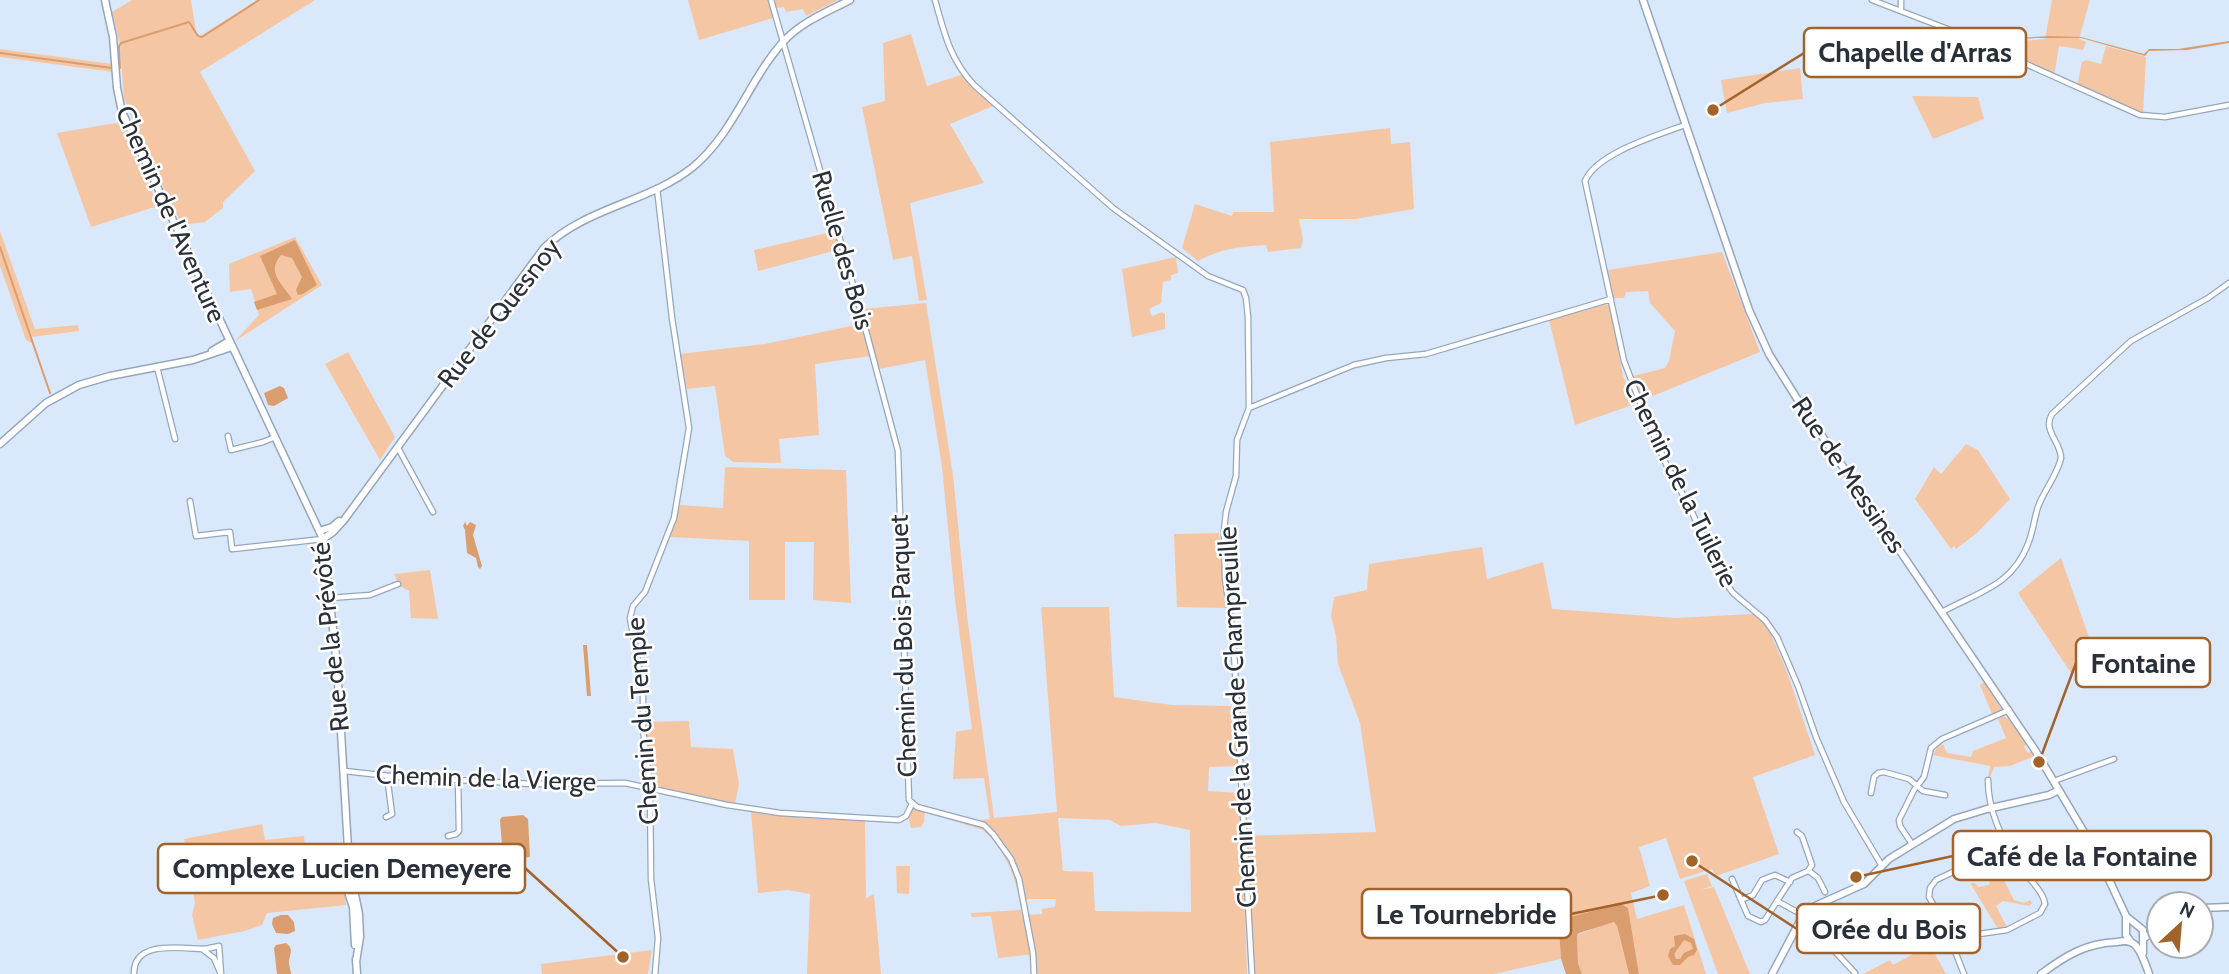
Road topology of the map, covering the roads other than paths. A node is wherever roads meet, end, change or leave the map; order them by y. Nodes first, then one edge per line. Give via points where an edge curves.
1 (104, 0) edge
2 (771, 0) edge
3 (850, 0) edge
4 (935, 0) edge
5 (1643, 0) edge
6 (1872, 0) edge
7 (1901, 0) edge
8 (1900, 10) junction
9 (783, 41) junction
10 (2229, 105) edge
11 (1685, 125) junction
12 (657, 188) junction
13 (2229, 283) edge
14 (1611, 299) junction
15 (230, 344) junction
16 (157, 367) junction
17 (1250, 408) junction
18 (228, 436) dead end
19 (275, 437) junction
20 (175, 439) dead end
21 (0, 444) edge
22 (397, 447) junction
23 (899, 459) joint
24 (359, 498) junction
25 (190, 501) dead end
26 (433, 512) dead end
27 (319, 531) junction
28 (323, 539) junction
29 (398, 584) dead end
30 (330, 598) junction
31 (1942, 612) junction
32 (2009, 710) junction
33 (2114, 759) dead end
34 (343, 771) junction
35 (387, 776) junction
36 (458, 779) junction
37 (1988, 780) dead end
38 (2054, 781) junction
39 (1917, 786) junction
40 (650, 788) junction
41 (2059, 790) junction
42 (1871, 793) dead end
43 (1945, 796) dead end
44 (912, 804) junction
45 (1992, 807) junction
46 (386, 817) dead end
47 (1797, 832) dead end
48 (448, 836) dead end
49 (2006, 843) junction
50 (1912, 844) junction
51 (1882, 866) junction
52 (1808, 871) junction
53 (1732, 879) dead end
54 (1790, 882) junction
55 (1825, 892) dead end
56 (1741, 900) junction
57 (1777, 901) junction
58 (2126, 916) junction
59 (1803, 917) junction
60 (2138, 925) junction
61 (2145, 927) edge
62 (2127, 930) junction
63 (2143, 939) junction
64 (2132, 942) junction
65 (2104, 943) junction
66 (1952, 944) junction
67 (202, 949) junction
68 (2148, 972) edge
69 (1855, 973) edge
70 (134, 974) edge
71 (220, 974) edge
72 (357, 974) edge
73 (655, 974) edge
74 (1034, 974) edge
75 (1252, 974) edge
76 (1772, 974) edge
77 (1964, 974) edge
78 (2041, 974) edge

1 - 15 street, Chemin de l'Aventure via 121,109
2 - 9 street, Ruelle des Bois
3 - 9 street, Rue de Quesnoy via 805,23
4 - 17 street, Chemin de la Grande Champreuille via 949,50 970,81 1099,196 1212,279 1244,292
5 - 11 street, Rue de Messines
6 - 8 street
7 - 8 street
8 - 10 street via 2140,115 2165,117
9 - 12 street, Rue de Quesnoy via 710,149 687,171
9 - 23 street, Ruelle des Bois
11 - 14 street, Chemin de la Tuilerie via 1619,151 1586,179
11 - 31 street, Rue de Messines via 1766,349
12 - 22 street, Rue de Quesnoy via 580,221 547,246
12 - 40 street, Chemin du Temple via 689,430 674,518 630,618 643,689
13 - 31 street via 2127,344 2052,414 2048,427 2061,458 2021,560 2005,579
14 - 17 street via 1433,352 1354,365
14 - 51 street, Chemin de la Tuilerie via 1628,376 1666,464 1726,583 1773,631 1844,802
15 - 16 street via 205,357
15 - 19 street, Rue de la Prévôté
16 - 20 street
16 - 21 street via 68,389 37,409
17 - 75 street, Chemin de la Grande Champreuille via 1237,440 1224,547
18 - 19 street via 231,450
19 - 27 street, Rue de la Prévôté
22 - 24 street, Rue de Quesnoy
22 - 26 street
23 - 44 street, Chemin du Bois Parquet via 908,793
24 - 27 street, Rue de Quesnoy via 335,525
24 - 28 street, Rue de Quesnoy via 337,529
25 - 28 street via 196,536 230,532 232,549
27 - 28 street, Rue de la Prévôté
28 - 30 street, Rue de la Prévôté
29 - 30 street via 370,595
30 - 34 street, Rue de la Prévôté
31 - 32 street, Rue de Messines
32 - 38 street, Rue de Messines
32 - 39 street via 1936,742
33 - 38 street
34 - 35 street, Chemin de la Vierge
34 - 72 street, Rue de la Prévôté via 347,889
35 - 36 street, Chemin de la Vierge
35 - 46 street via 392,814
36 - 40 street, Chemin de la Vierge via 625,783
36 - 48 street via 459,831
37 - 45 street
38 - 41 street, Rue de Messines
39 - 42 street via 1906,778 1880,773 1874,777
39 - 43 street
39 - 50 street via 1899,820
40 - 44 street, Chemin de la Vierge via 727,805 839,818 899,820
40 - 73 street, Chemin du Temple via 651,879 658,944
41 - 45 street
41 - 58 street, Rue de Messines via 2097,854
44 - 74 street, Chemin du Bois Parquet via 982,824 1003,847 1018,874
45 - 49 street
45 - 50 street via 1958,818
47 - 52 street via 1812,861
49 - 66 street via 1931,886 1930,897
49 - 66 street via 2044,897 2043,909 2004,932 1975,934
50 - 51 street
51 - 59 street via 1867,882 1821,903
52 - 54 street
52 - 55 street
53 - 56 street
54 - 56 street via 1776,875 1763,879 1753,895
54 - 57 street
56 - 57 street via 1748,915 1761,922
57 - 59 street
58 - 60 street, Rue de Messines
58 - 62 street, Rue de Messines
59 - 69 street
59 - 76 street
60 - 61 street
60 - 62 street
60 - 63 street, Rue de Messines
62 - 64 street, Rue de Messines
62 - 65 street
63 - 64 street
63 - 68 street, Rue de Messines
64 - 65 street
64 - 68 street, Rue de Messines
65 - 78 street via 2075,951
66 - 77 street
67 - 70 street via 148,951 138,958
67 - 71 street via 214,958
67 - 71 street via 219,943

